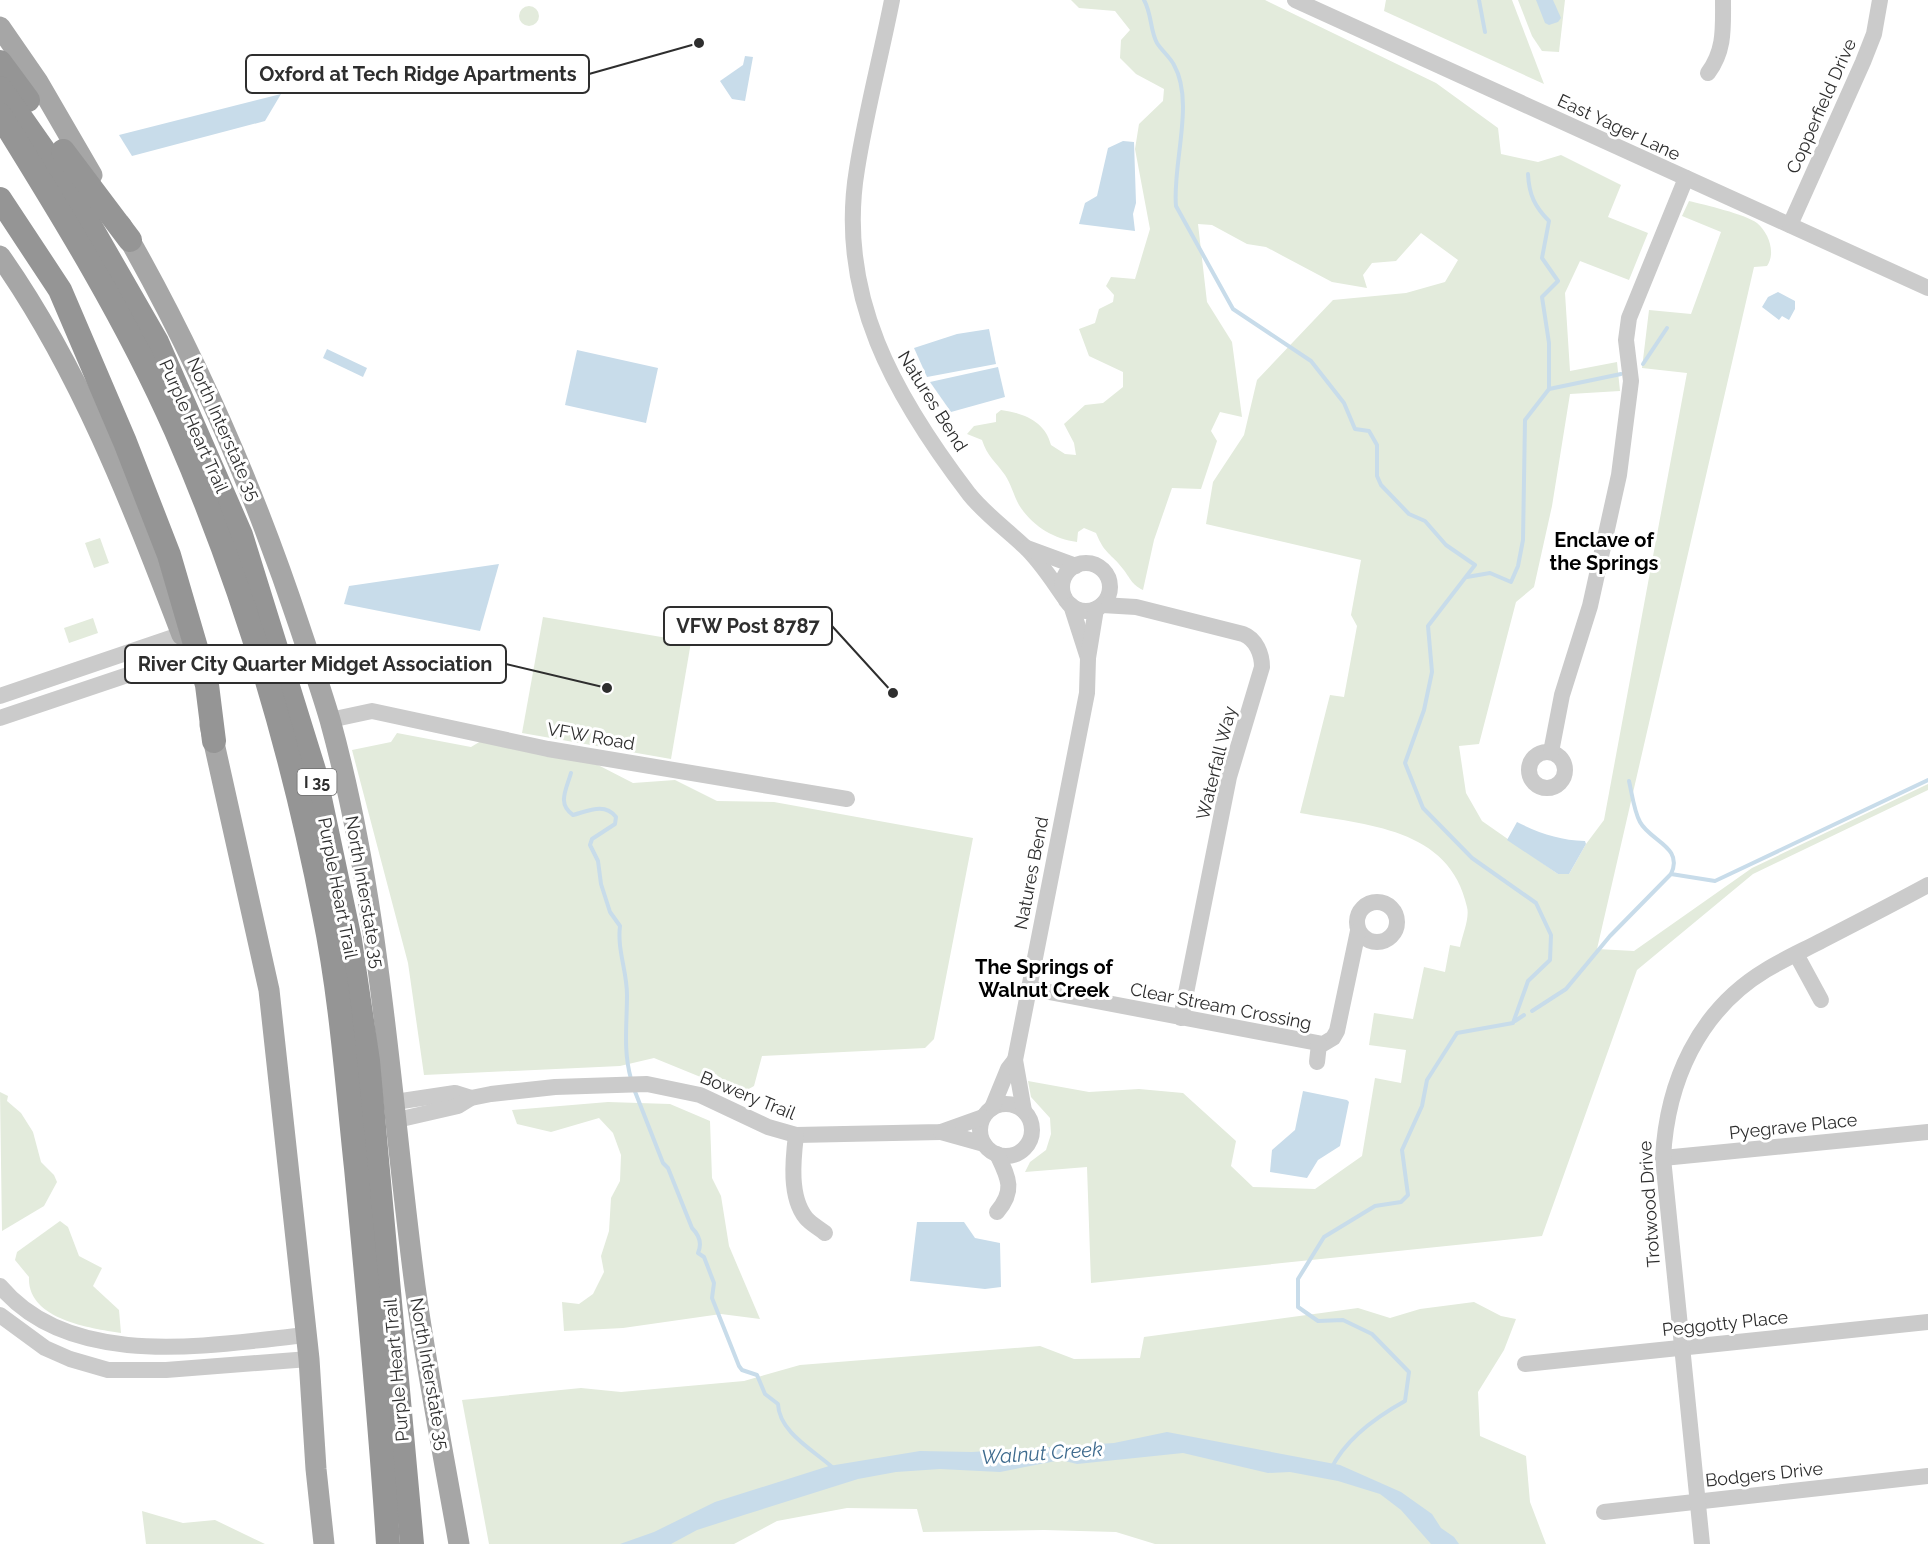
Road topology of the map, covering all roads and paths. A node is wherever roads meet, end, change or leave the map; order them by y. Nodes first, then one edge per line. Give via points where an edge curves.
1 (892, 0) edge
2 (1295, 0) edge
3 (1723, 0) edge
4 (1880, 0) edge
5 (0, 27) edge
6 (0, 62) edge
7 (1708, 73) dead end
8 (0, 88) edge
9 (0, 115) edge
10 (1686, 178) junction
11 (0, 199) edge
12 (1790, 225) junction
13 (130, 240) junction
14 (0, 256) edge
15 (1928, 288) edge
16 (1027, 548) junction
17 (1076, 566) junction
18 (1109, 580) junction
19 (1068, 601) junction
20 (1099, 607) junction
21 (1136, 607) junction
22 (186, 644) junction
23 (1088, 658) junction
24 (0, 696) edge
25 (0, 718) edge
26 (330, 720) junction
27 (214, 741) junction
28 (1551, 752) dead end
29 (847, 799) dead end
30 (1928, 885) edge
31 (1358, 931) dead end
32 (1796, 954) junction
33 (1028, 988) junction
34 (1821, 1000) dead end
35 (1181, 1018) junction
36 (1319, 1044) junction
37 (1015, 1060) junction
38 (1317, 1062) dead end
39 (396, 1111) junction
40 (1024, 1111) junction
41 (988, 1113) junction
42 (941, 1132) junction
43 (1928, 1132) edge
44 (796, 1135) junction
45 (1025, 1147) junction
46 (990, 1149) junction
47 (1663, 1158) junction
48 (1009, 1177) junction
49 (997, 1212) dead end
50 (825, 1233) dead end
51 (0, 1286) edge
52 (0, 1315) edge
53 (1928, 1322) edge
54 (306, 1335) junction
55 (1680, 1347) junction
56 (309, 1359) junction
57 (1525, 1364) dead end
58 (1928, 1476) edge
59 (1698, 1501) junction
60 (1604, 1512) dead end
61 (324, 1544) edge
62 (388, 1544) edge
63 (412, 1544) edge
64 (459, 1544) edge
65 (1702, 1544) edge

1 - 16 street, Natures Bend via 857,171 854,252 860,290 871,333 908,406 970,495
2 - 10 street, East Yager Lane
3 - 7 street via 1723,44
4 - 12 street, Copperfield Drive via 1874,34 1863,62
5 - 13 main road, North Interstate 35 via 38,82
6 - 13 highway
8 - 63 highway, Purple Heart Trail / I 35 via 61,176 162,352 241,535 311,759 350,940 368,1061
9 - 62 highway, Purple Heart Trail / I 35 via 81,245 177,435 271,691 292,767 324,914 346,1078 380,1421
10 - 12 street, East Yager Lane
10 - 28 street via 1629,318 1626,340 1630,381 1619,475 1590,606 1562,695
11 - 27 highway via 60,290 129,452 172,566 207,685
12 - 15 street, East Yager Lane
13 - 26 main road, North Interstate 35 via 193,357 249,483
14 - 22 main road via 73,378 127,492
16 - 17 street, Natures Bend
16 - 19 street, Natures Bend
17 - 18 street via 1090,563
17 - 19 street via 1064,579
18 - 20 street via 1110,591
18 - 21 street
19 - 20 street via 1082,610
19 - 23 street, Natures Bend
20 - 21 street, Waterfall Way
20 - 23 street, Natures Bend
21 - 35 street, Waterfall Way via 1247,636 1262,658 1229,777
22 - 24 street
22 - 25 street
22 - 27 main road
23 - 33 street, Natures Bend via 1087,693
26 - 29 street, VFW Road via 372,711 548,749
26 - 39 main road, North Interstate 35 via 364,873
27 - 54 main road via 269,990
30 - 32 street, Trotwood Drive
31 - 36 street, Clear Stream Crossing via 1337,1031 1329,1042
32 - 34 street
32 - 47 street, Trotwood Drive via 1738,991 1696,1038 1671,1094
33 - 35 street, Clear Stream Crossing
33 - 37 street, Natures Bend
35 - 36 street, Clear Stream Crossing
36 - 38 street
37 - 40 street, Natures Bend
37 - 41 street, Natures Bend
39 - 44 street, Bowery Trail via 458,1106 471,1098 555,1087 668,1087 700,1095 768,1127
39 - 64 main road, North Interstate 35 via 415,1287
40 - 41 street via 1010,1104
40 - 45 street via 1032,1128
41 - 42 street, Bowery Trail
41 - 46 street via 980,1130
42 - 44 street, Bowery Trail
42 - 46 street, Bowery Trail
43 - 47 street, Pyegrave Place
44 - 50 street via 793,1172 798,1202 806,1218
45 - 46 street via 1013,1155
45 - 48 street
46 - 48 street
47 - 55 street, Trotwood Drive
48 - 49 street via 1006,1198
51 - 54 street via 43,1322 106,1342 195,1346
52 - 56 street via 45,1348 108,1370 166,1370
53 - 55 street, Peggotty Place
54 - 56 main road
55 - 57 street, Peggotty Place
55 - 59 street, Trotwood Drive
56 - 61 main road
58 - 59 street, Bodgers Drive
59 - 60 street, Bodgers Drive
59 - 65 street, Trotwood Drive

